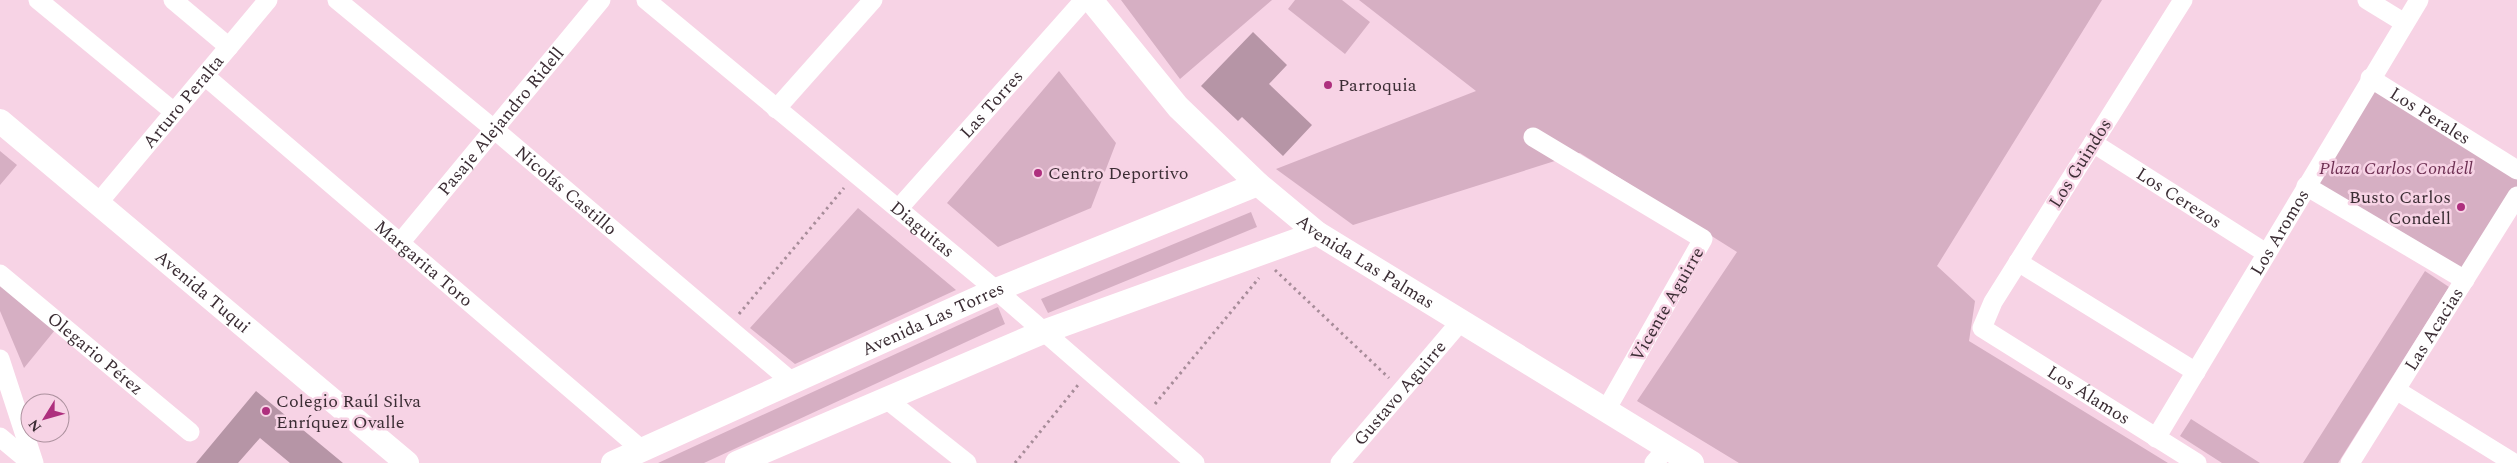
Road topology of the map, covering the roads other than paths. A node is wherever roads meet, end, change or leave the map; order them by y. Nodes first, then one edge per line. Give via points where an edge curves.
1 (38, 0) edge
2 (173, 0) edge
3 (268, 0) edge
4 (337, 0) edge
5 (602, 0) edge
6 (646, 0) edge
7 (873, 0) edge
8 (1084, 0) edge
9 (1092, 0) edge
10 (2183, 0) edge
11 (2368, 0) edge
12 (2419, 0) edge
13 (2403, 22) junction
14 (229, 47) junction
15 (205, 76) junction
16 (2370, 78) junction
17 (776, 109) junction
18 (174, 112) junction
19 (0, 121) edge
20 (495, 130) junction
21 (1533, 138) dead end
22 (2093, 143) junction
23 (2517, 170) edge
24 (1258, 184) junction
25 (2306, 186) junction
26 (2517, 196) edge
27 (99, 202) junction
28 (898, 208) junction
29 (1317, 233) junction
30 (400, 243) junction
31 (2266, 253) junction
32 (2018, 262) junction
33 (0, 274) edge
34 (2465, 280) junction
35 (996, 290) junction
36 (1461, 322) junction
37 (1982, 328) joint
38 (1043, 332) junction
39 (0, 359) edge
40 (2196, 372) junction
41 (792, 382) junction
42 (2396, 390) junction
43 (885, 398) junction
44 (1606, 410) junction
45 (190, 432) dead end
46 (0, 437) edge
47 (2156, 438) junction
48 (642, 450) junction
49 (1661, 456) edge
50 (32, 463) edge
51 (406, 463) edge
52 (613, 463) edge
53 (739, 463) edge
54 (967, 463) edge
55 (1195, 463) edge
56 (1340, 463) edge
57 (1692, 463) edge
58 (2197, 463) edge
59 (2350, 463) edge
60 (2514, 463) edge

1 - 18 street
2 - 14 street
3 - 14 street, Arturo Peralta
4 - 20 street, Nicolás Castillo
5 - 20 street, Pasaje Alejandro Ridell
6 - 17 street, Diaguitas
7 - 17 street
8 - 28 street, Las Torres
9 - 24 street, Avenida Las Palmas via 1178,107
10 - 22 street, Los Guindos
11 - 13 street
12 - 13 street, Los Aromos
13 - 16 street, Los Aromos
14 - 15 street, Arturo Peralta
15 - 18 street, Arturo Peralta
15 - 30 street, Margarita Toro
16 - 23 street, Los Perales
16 - 25 street, Los Aromos
17 - 28 street, Diaguitas
18 - 27 street, Arturo Peralta
19 - 27 street, Avenida Tuqui
20 - 30 street, Pasaje Alejandro Ridell
20 - 41 street, Nicolás Castillo
21 - 44 street, Vicente Aguirre via 1703,239
22 - 31 street, Los Cerezos
22 - 32 street, Los Guindos
24 - 29 street, Avenida Las Palmas
24 - 35 street, Avenida Las Torres
25 - 31 street, Los Aromos
25 - 34 street
26 - 34 street, Las Acacias
27 - 51 street, Avenida Tuqui
28 - 35 street, Diaguitas
29 - 36 street, Avenida Las Palmas
29 - 38 street
30 - 48 street, Margarita Toro
31 - 40 street, Los Aromos
32 - 37 street, Los Guindos via 1993,302
32 - 40 street
33 - 45 street, Olegario Pérez
34 - 42 street, Las Acacias
35 - 38 street, Diaguitas
35 - 41 street, Avenida Las Torres
36 - 44 street, Avenida Las Palmas
36 - 56 street, Gustavo Aguirre
37 - 47 street, Los Álamos
38 - 43 street
38 - 55 street, Diaguitas
39 - 50 street
40 - 47 street, Los Aromos
41 - 48 street, Avenida Las Torres
42 - 59 street, Las Acacias
42 - 60 street
43 - 53 street
43 - 54 street
44 - 49 street, Avenida Las Palmas
46 - 50 street
47 - 58 street, Los Álamos
48 - 52 street, Avenida Las Torres
49 - 57 street, Avenida Las Palmas

